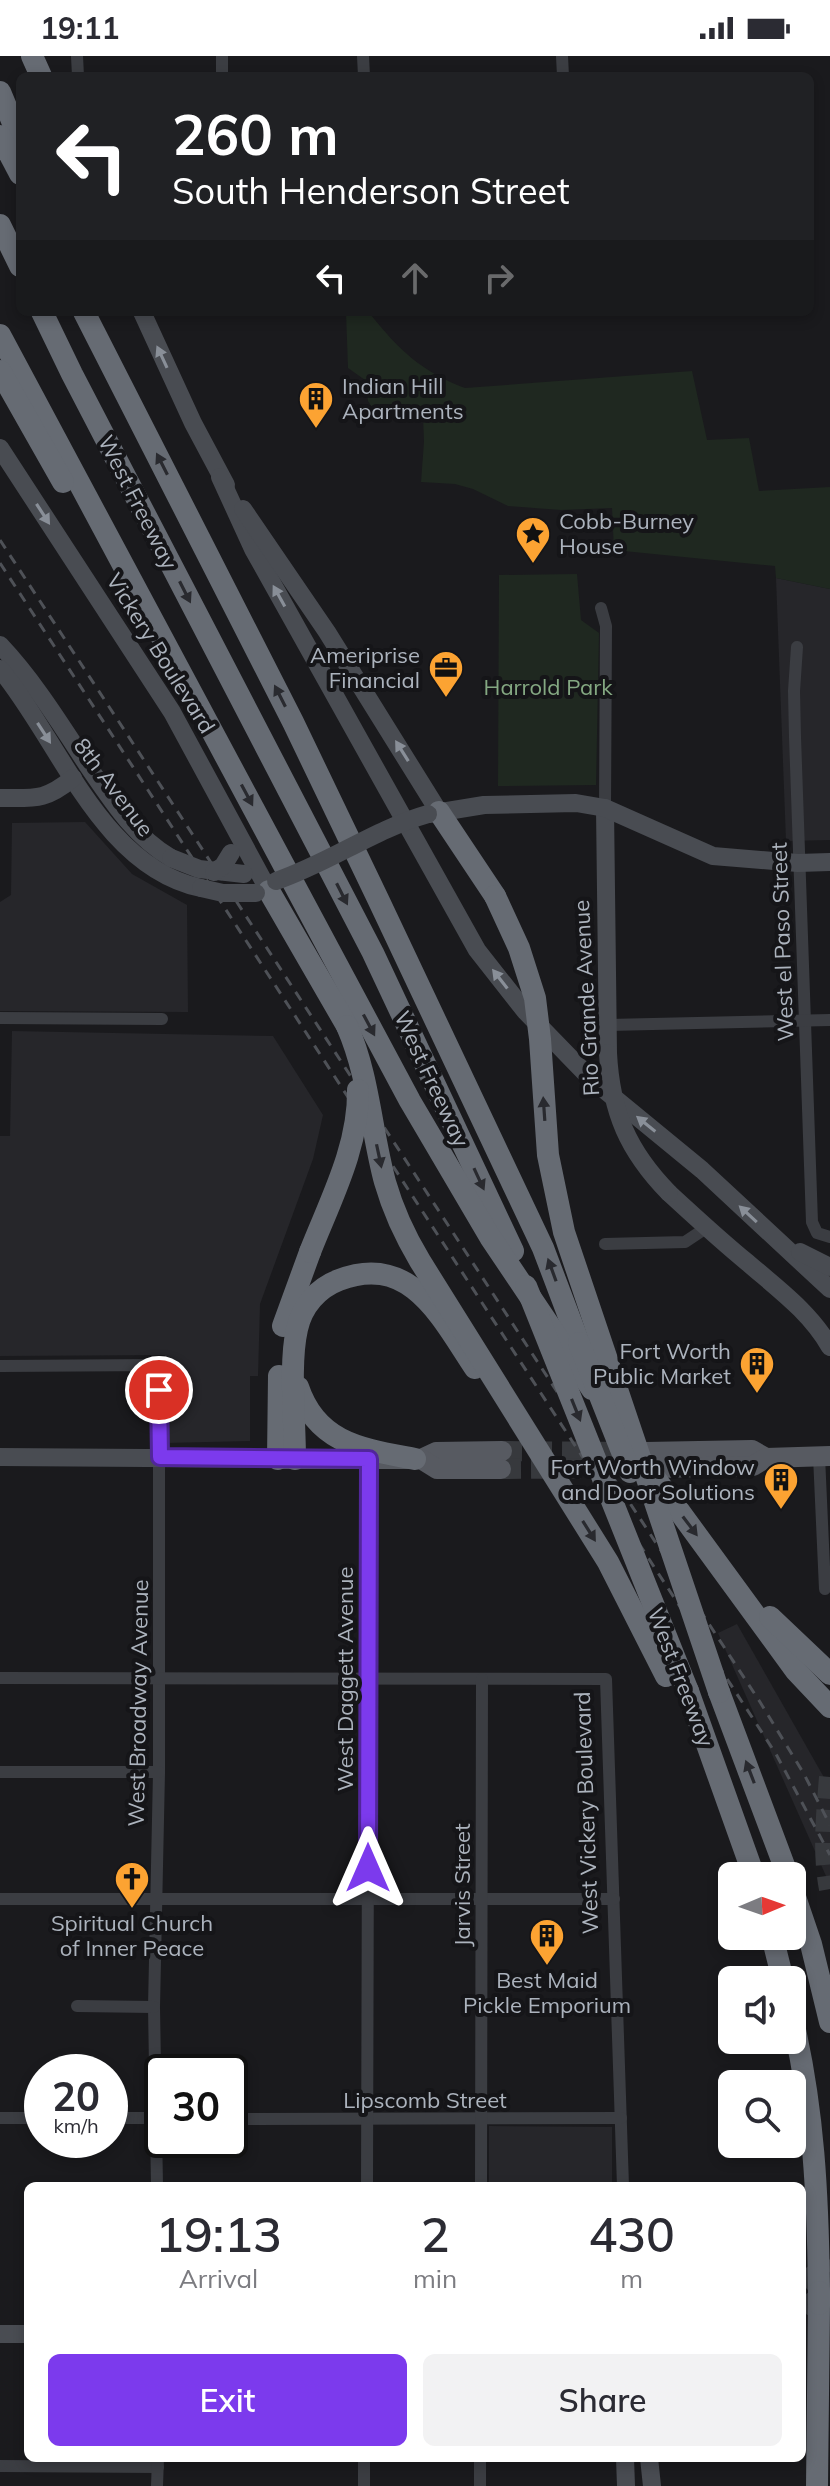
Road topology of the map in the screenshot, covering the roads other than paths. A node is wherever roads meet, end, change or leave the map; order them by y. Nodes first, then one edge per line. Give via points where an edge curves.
1 (0, 92) edge
2 (16, 130) edge
3 (0, 136) edge
4 (16, 166) edge
5 (0, 225) edge
6 (16, 258) edge
7 (44, 316) edge
8 (86, 316) edge
9 (144, 316) edge
10 (0, 335) edge
11 (0, 371) edge
12 (0, 448) edge
13 (220, 477) junction
14 (601, 608) dead end
15 (0, 645) edge
16 (797, 647) dead end
17 (0, 669) edge
18 (210, 727) junction
19 (77, 783) junction
20 (0, 798) edge
21 (605, 808) junction
22 (434, 813) junction
23 (231, 818) junction
24 (830, 862) edge
25 (798, 863) junction
26 (214, 872) junction
27 (261, 882) junction
28 (0, 1018) edge
29 (162, 1019) dead end
30 (830, 1020) edge
31 (805, 1021) junction
32 (608, 1025) junction
33 (347, 1026) junction
34 (706, 1228) junction
35 (823, 1235) edge
36 (778, 1241) junction
37 (605, 1244) dead end
38 (830, 1267) edge
39 (830, 1289) edge
40 (830, 1347) edge
41 (0, 1366) edge
42 (294, 1372) junction
43 (533, 1440) junction
44 (825, 1456) edge
45 (0, 1457) edge
46 (160, 1457) junction
47 (287, 1459) junction
48 (369, 1459) junction
49 (418, 1459) junction
50 (501, 1460) tunnel mouth
51 (652, 1460) tunnel mouth
52 (825, 1589) dead end
53 (814, 1669) edge
54 (0, 1678) edge
55 (159, 1678) junction
56 (369, 1678) junction
57 (482, 1679) junction
58 (719, 1692) junction
59 (830, 1707) edge
60 (0, 1772) edge
61 (159, 1772) junction
62 (747, 1852) junction
63 (750, 1862) edge
64 (783, 1862) edge
65 (0, 1899) edge
66 (155, 1899) junction
67 (368, 1899) junction
68 (614, 1899) junction
69 (482, 1900) junction
70 (806, 1929) edge
71 (77, 2006) dead end
72 (154, 2007) junction
73 (830, 2022) edge
74 (156, 2054) edge
75 (801, 2054) edge
76 (0, 2118) edge
77 (24, 2118) edge
78 (621, 2118) junction
79 (248, 2119) edge
80 (368, 2119) junction
81 (481, 2120) junction
82 (157, 2158) edge
83 (157, 2182) edge
84 (367, 2182) edge
85 (481, 2182) edge
86 (623, 2182) edge
87 (0, 2334) edge
88 (24, 2334) edge
89 (158, 2462) edge
90 (364, 2462) edge
91 (480, 2462) edge
92 (625, 2462) edge
93 (635, 2462) edge
94 (649, 2462) edge
95 (0, 2466) edge
96 (157, 2486) edge
97 (364, 2486) edge
98 (480, 2486) edge
99 (626, 2486) edge
100 (636, 2486) edge
101 (652, 2486) edge
102 (817, 2486) edge

1 - 2 highway
3 - 4 highway
5 - 6 highway
7 -> 62 highway, West Freeway, bridge via 373,953 511,1248
58 -> 8 highway, West Freeway, bridge via 543,1248 293,722
13 -> 9 main road
10 - 18 highway
11 - 18 highway
12 -> 23 main road, Vickery Boulevard via 158,690
22 -> 13 main road via 363,690
36 -> 13 main road via 590,1078 525,1011 477,950 260,563
14 - 21 street, Rio Grande Avenue via 606,626
15 - 26 main road, 8th Avenue, bridge via 144,839 171,858
16 - 25 street, West el Paso Street
17 -> 19 main road, 8th Avenue
18 -> 53 highway via 443,1161 490,1237 623,1435 722,1568
19 - 20 main road via 42,798
19 - 27 main road, 8th Avenue, bridge via 131,853 154,869 223,893
21 - 22 main road via 534,802
21 - 25 main road via 713,856
21 - 32 main road, Rio Grande Avenue
22 - 27 main road, bridge via 393,826 317,864
58 -> 22 highway, bridge via 564,1232 548,1155 538,1015 519,948 495,896
23 - 26 main road, bridge via 231,853
23 - 27 main road, Vickery Boulevard
24 - 25 main road
25 - 31 street, West el Paso Street
26 - 27 main road, 8th Avenue, bridge
27 - 33 highway
28 - 29 street
30 - 31 street
31 - 32 street
31 - 35 street, West el Paso Street via 812,1222
32 - 34 main road, Rio Grande Avenue, bridge via 609,1073 623,1130 644,1166
33 -> 43 highway, bridge via 360,1057 385,1181 401,1224
33 - 47 highway, bridge via 358,1080 357,1118 281,1337
34 - 37 street via 685,1242
34 - 40 main road, Rio Grande Avenue via 801,1309
36 - 38 main road
36 - 39 main road
41 - 46 street, West Broadway Avenue via 159,1365
42 - 43 highway, bridge via 297,1330 310,1300 332,1283 382,1274 421,1292
42 - 47 highway
42 - 49 highway via 309,1412 329,1433 359,1447
43 -> 62 highway, bridge via 615,1576
44 - 51 main road via 766,1458 753,1466
44 - 52 street
45 - 46 main road
46 - 47 main road
46 - 55 street, West Broadway Avenue
47 - 48 main road
48 - 49 main road
48 - 56 street, West Daggett Avenue
49 - 50 main road via 437,1469
53 - 59 highway
54 - 55 street
55 - 56 street
55 - 61 street, West Broadway Avenue
56 - 57 street
56 - 67 street, West Daggett Avenue
57 - 68 street, West Vickery Boulevard via 606,1679
57 - 69 street, Jarvis Street
64 -> 58 highway, West Freeway
60 - 61 street
61 - 66 street, West Broadway Avenue
62 - 63 highway, West Freeway
65 - 66 street
66 - 67 street
66 - 72 street, West Broadway Avenue
67 - 69 street
67 - 80 street, West Daggett Avenue
68 - 69 street
68 - 78 street, West Vickery Boulevard
69 - 81 street, Jarvis Street
70 - 73 highway
71 - 72 street
72 - 74 street, West Broadway Avenue
75 - 102 highway via 818,2206
76 - 77 street
78 - 81 street, Lipscomb Street
78 - 86 street, West Vickery Boulevard
79 - 80 street, Lipscomb Street
80 - 81 street, Lipscomb Street
80 - 84 street, West Daggett Avenue
81 - 85 street, Jarvis Street
82 - 83 street, West Broadway Avenue
87 - 88 main road
89 - 95 street
89 - 96 street
90 - 97 street
91 - 98 street
92 - 99 main road
93 - 100 main road
94 - 101 main road

